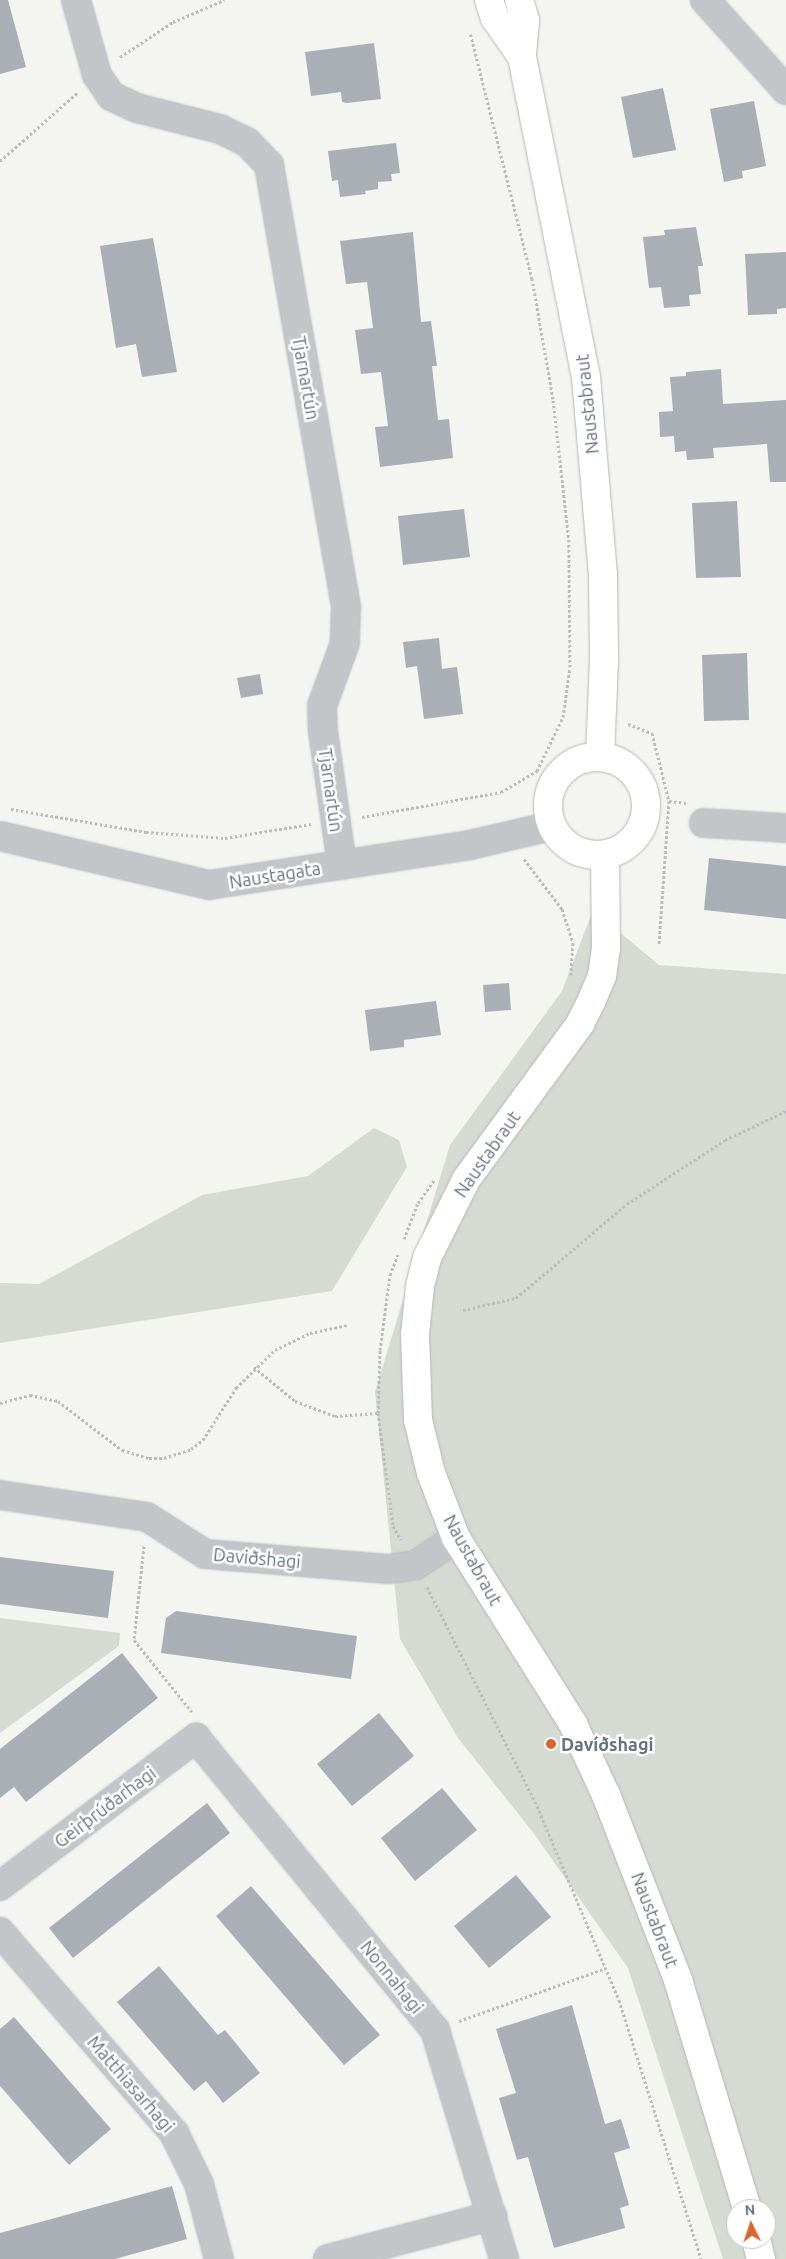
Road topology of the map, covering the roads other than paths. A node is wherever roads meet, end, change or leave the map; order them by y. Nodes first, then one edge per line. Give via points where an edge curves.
1 (76, 0) edge
2 (490, 0) edge
3 (519, 0) edge
4 (705, 0) edge
5 (522, 57) junction
6 (786, 90) edge
7 (600, 756) junction
8 (704, 823) dead end
9 (551, 826) junction
10 (786, 828) edge
11 (0, 836) edge
12 (605, 855) junction
13 (342, 864) junction
14 (0, 1495) edge
15 (456, 1538) junction
16 (196, 1738) joint
17 (5, 1874) edge
18 (0, 1932) edge
19 (744, 2199) edge
20 (492, 2216) junction
21 (219, 2259) edge
22 (328, 2259) edge
23 (504, 2259) edge

1 - 13 street, Tjarnartún via 97,75 111,96 137,108 220,129 247,142 269,165 346,607 345,643 322,706
2 - 5 street, Naustabraut via 495,18
3 - 5 street, Naustabraut via 525,20
4 - 6 street
5 - 7 street, Naustabraut via 586,377 603,575
7 - 9 street via 583,758 556,778 549,793 547,810
7 - 12 street via 630,768 643,788 647,812 633,841
8 - 10 street
9 - 12 street via 568,846 592,856
9 - 13 street, Naustagata via 513,836
11 - 13 street, Naustagata via 209,885
12 - 15 street, Naustabraut via 606,948 602,976 591,1002 580,1024 466,1180 426,1258 420,1287 415,1376 418,1420 431,1473
14 - 15 street, Daviðshagi via 147,1517 205,1554 388,1569 416,1566
15 - 19 street, Naustabraut via 573,1724 606,1795 678,1980
16 - 17 street, Geirþrúðarhagi
16 - 20 street, Nonnahagi via 435,2030
18 - 21 street, Matthiasarhagi via 174,2133 199,2184
20 - 22 street
20 - 23 street, Nonnahagi

